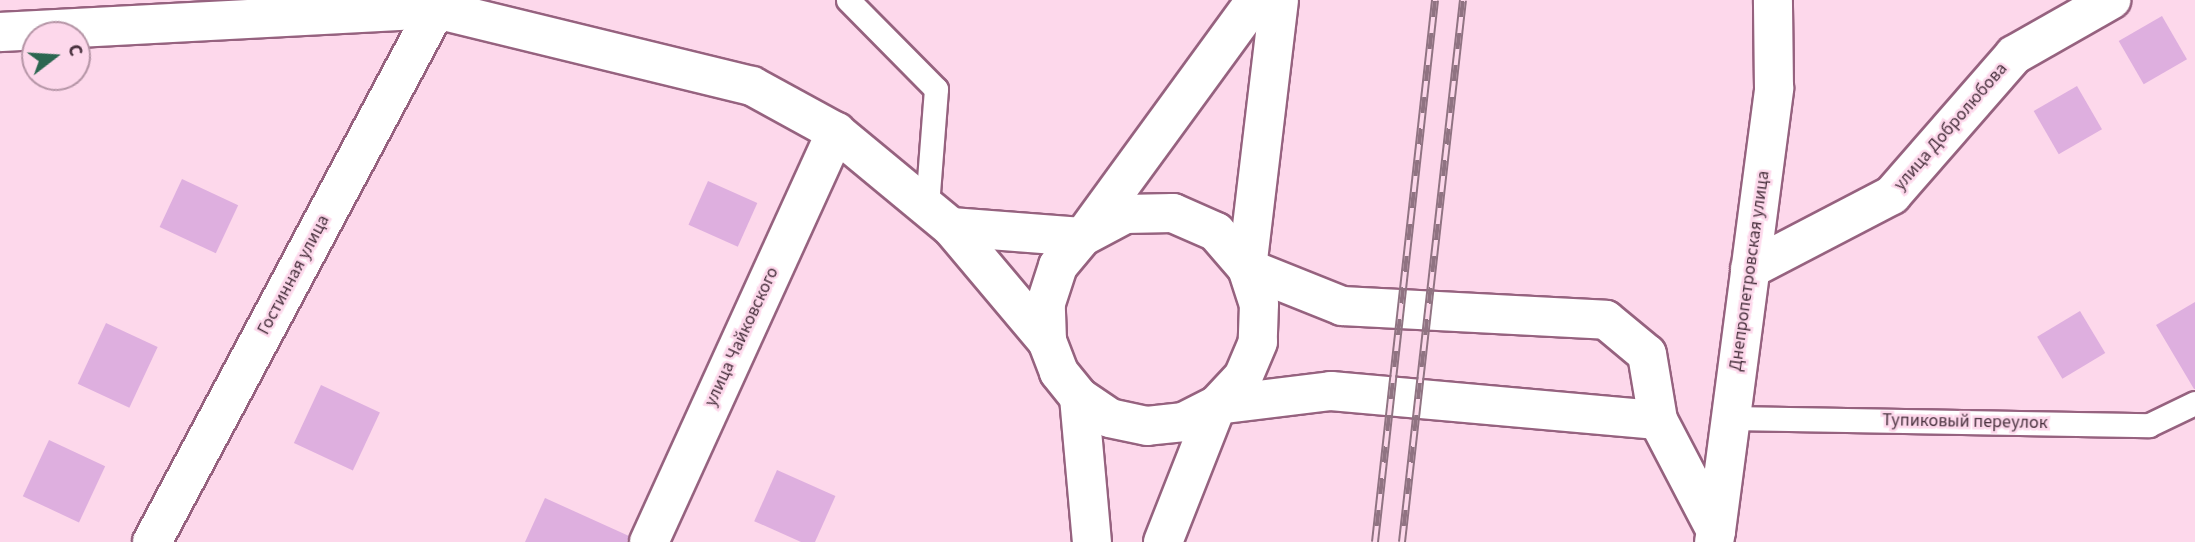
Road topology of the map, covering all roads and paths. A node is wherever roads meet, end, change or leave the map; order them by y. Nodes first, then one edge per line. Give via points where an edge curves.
1 (848, 0) edge
2 (1256, 0) edge
3 (1279, 0) edge
4 (1773, 0) edge
5 (2111, 0) edge
6 (436, 9) junction
7 (0, 32) edge
8 (836, 132) junction
9 (939, 217) junction
10 (1082, 237) junction
11 (1247, 268) junction
12 (1750, 269) junction
13 (1047, 341) junction
14 (1079, 397) junction
15 (2195, 403) edge
16 (1217, 405) junction
17 (1731, 418) junction
18 (1658, 420) junction
19 (1715, 536) edge
20 (152, 542) edge
21 (649, 542) edge
22 (1091, 542) edge
23 (1163, 542) edge

1 - 9 lane via 936,89
2 - 10 street
3 - 11 street
4 - 12 street, Днепропетровская улица via 1774,88
5 - 12 street, улица Добролюбова via 2014,55 1892,195
6 - 7 street
6 - 8 street via 752,86
6 - 20 street, Гостинная улица
8 - 9 street
8 - 21 street, улица Чайковского
9 - 10 street
9 - 13 street
10 - 11 street via 1125,214 1173,213 1216,232
10 - 13 street via 1058,266 1046,303
11 - 16 street via 1259,304 1258,342 1243,377
11 - 18 street via 1342,306 1606,320 1647,354
12 - 17 street, Днепропетровская улица
13 - 14 street via 1059,372
14 - 16 street via 1110,418 1147,426 1184,422
14 - 22 street
15 - 17 lane, Тупиковый переулок via 2149,425
16 - 18 street via 1331,391
16 - 23 street
17 - 19 street, Днепропетровская улица
18 - 19 street

